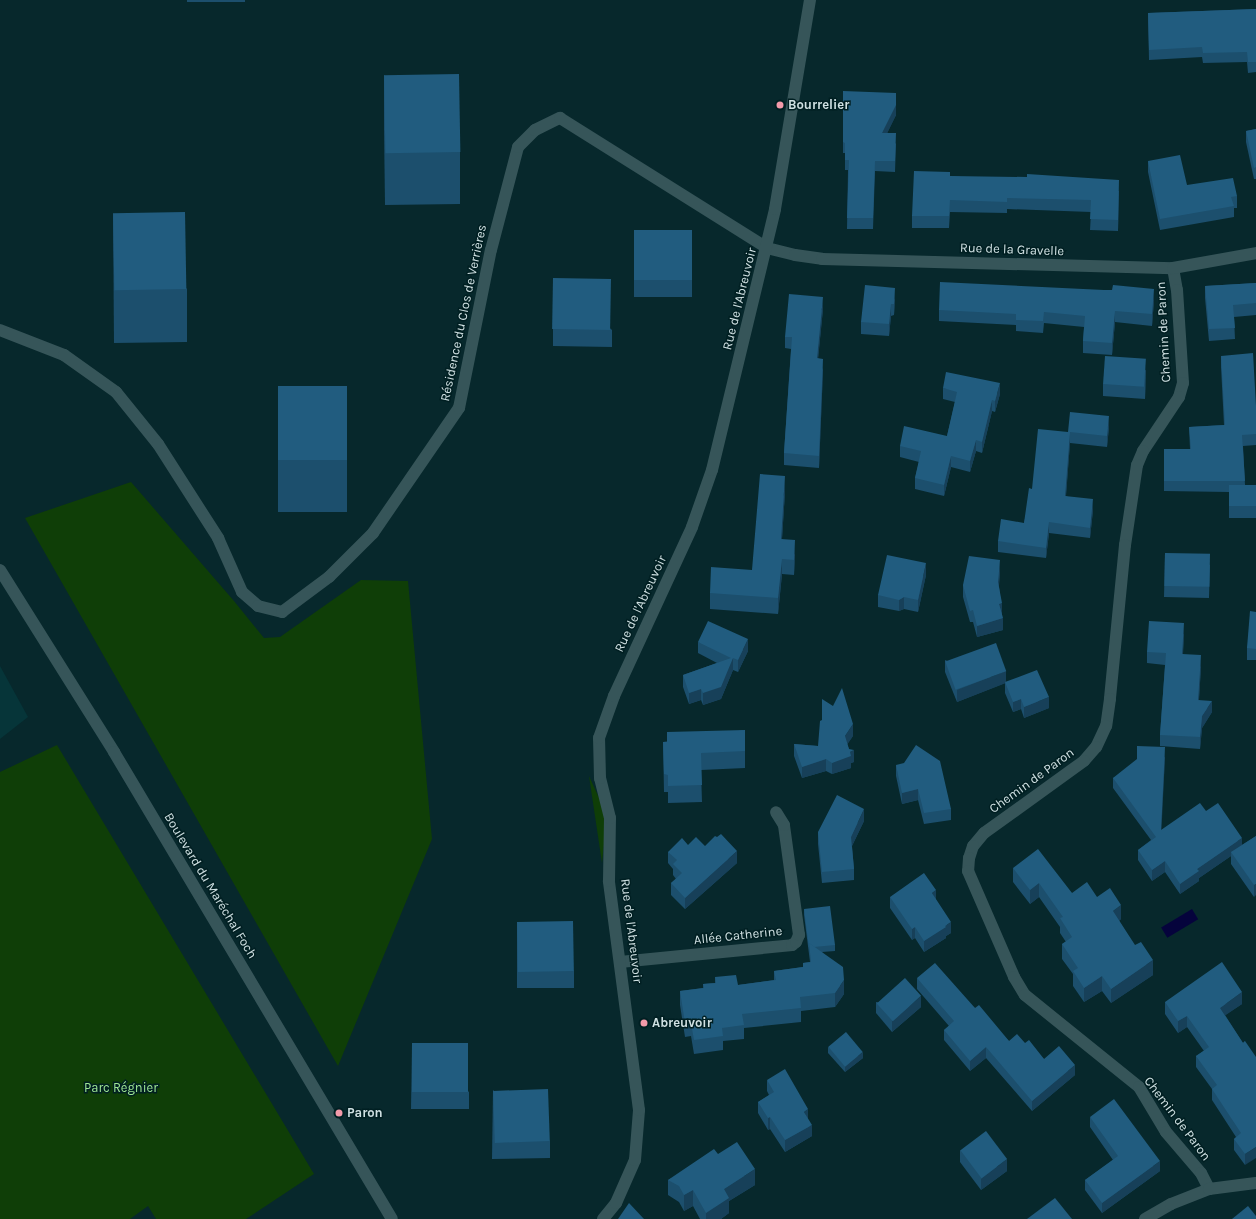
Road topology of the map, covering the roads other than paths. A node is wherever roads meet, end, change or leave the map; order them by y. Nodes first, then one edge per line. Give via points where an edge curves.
1 (810, 0) edge
2 (767, 248) junction
3 (1256, 253) edge
4 (1173, 268) junction
5 (0, 330) edge
6 (0, 570) edge
7 (776, 812) dead end
8 (620, 962) junction
9 (1256, 1183) edge
10 (1209, 1189) junction
11 (392, 1219) edge
12 (603, 1219) edge
13 (1146, 1219) edge

1 - 2 street, Rue de l'Abreuvoir via 792,117
2 - 4 street, Rue de la Gravelle via 822,258
2 - 5 street, Résidence du Clos de Verrières via 560,118 535,130 518,147 491,250 459,408 372,533 329,578 282,612 258,606 242,592 218,538 158,444 116,392 64,355
2 - 8 street, Rue de l'Abreuvoir via 712,470 692,527 614,696 599,738 600,778 610,818 609,881
3 - 4 street, Rue de la Gravelle
4 - 10 street, Chemin de Paron via 1178,290 1183,383 1179,397 1136,465 1106,726 1096,747 1084,761 984,833 972,846 968,871 1014,976 1025,994 1139,1087 1166,1132
6 - 11 street, Boulevard du Maréchal Foch via 114,752
7 - 8 street, Allée Catherine via 784,825 799,935 796,942 792,945
8 - 12 street, Rue de l'Abreuvoir via 639,1110 635,1160 616,1203
9 - 10 street
10 - 13 street via 1171,1204

